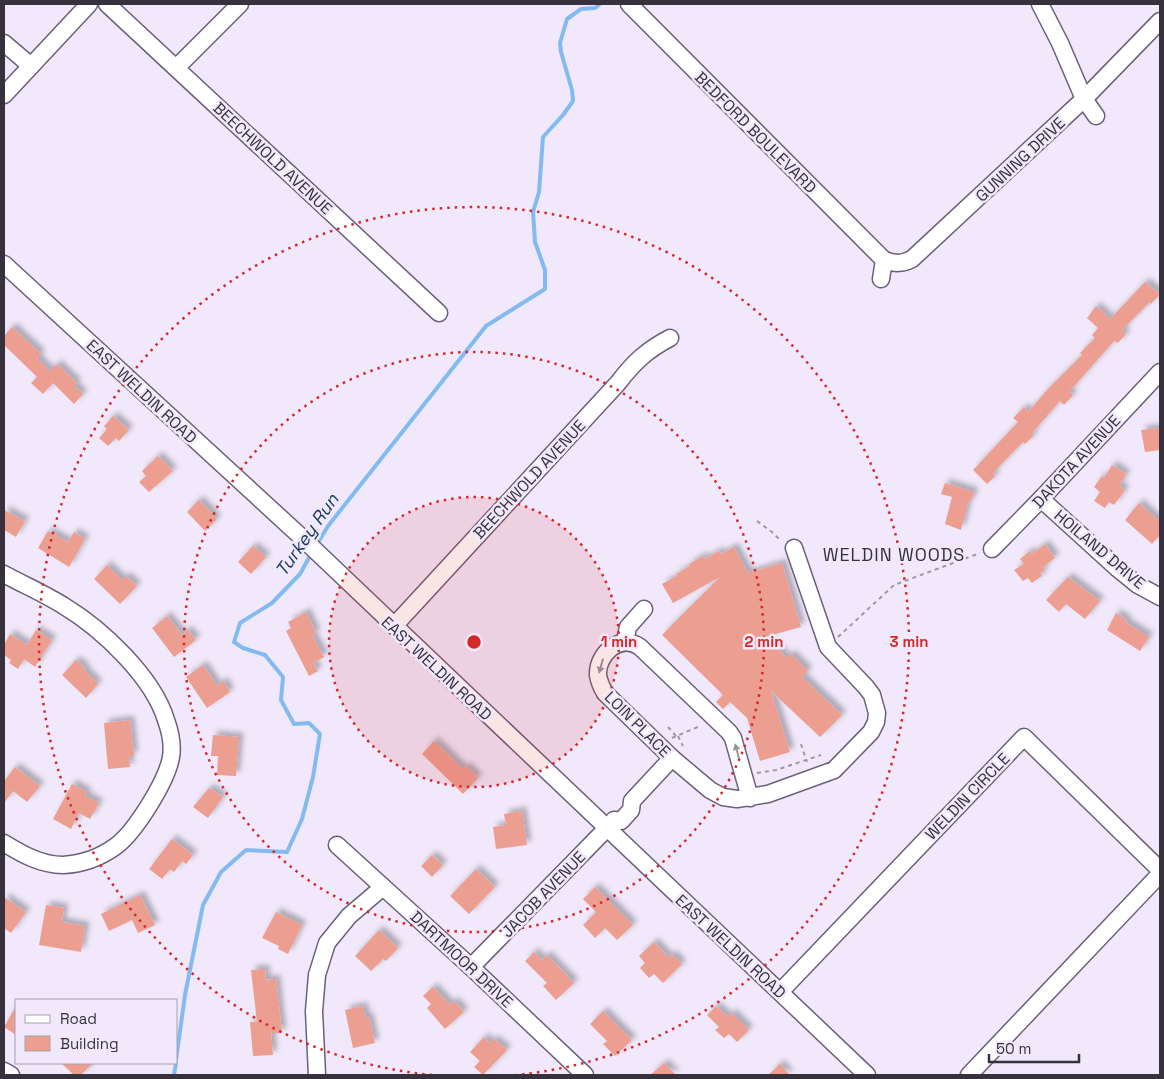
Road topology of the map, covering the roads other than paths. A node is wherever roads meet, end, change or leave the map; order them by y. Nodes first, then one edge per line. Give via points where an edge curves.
1 (89, 4) edge
2 (107, 4) edge
3 (240, 4) edge
4 (629, 4) edge
5 (1040, 4) edge
6 (1160, 21) edge
7 (4, 43) edge
8 (31, 66) junction
9 (176, 68) junction
10 (4, 95) edge
11 (1084, 99) junction
12 (1096, 116) dead end
13 (884, 260) junction
14 (4, 264) edge
15 (881, 279) dead end
16 (439, 313) dead end
17 (670, 338) dead end
18 (1160, 372) edge
19 (1041, 498) junction
20 (794, 548) dead end
21 (992, 549) road end
22 (4, 574) edge
23 (1160, 597) edge
24 (644, 609) dead end
25 (394, 626) junction
26 (625, 641) junction
27 (678, 752) junction
28 (750, 798) junction
29 (611, 824) junction
30 (4, 843) edge
31 (337, 845) dead end
32 (1160, 870) edge
33 (1160, 874) edge
34 (383, 888) junction
35 (471, 967) junction
36 (780, 992) junction
37 (4, 1071) edge
38 (11, 1075) edge
39 (317, 1075) edge
40 (584, 1075) edge
41 (867, 1075) edge
42 (969, 1075) edge

1 - 8 street
2 - 9 street, BEECHWOLD AVENUE
3 - 9 street
4 - 13 street, BEDFORD BOULEVARD
5 - 11 street
6 - 11 street, GUNNING DRIVE
7 - 8 street
8 - 10 street
9 - 16 street, BEECHWOLD AVENUE
11 - 12 street
11 - 13 street, GUNNING DRIVE via 912,259 902,264
13 - 15 street
14 - 25 street, EAST WELDIN ROAD
17 - 25 street, BEECHWOLD AVENUE via 635,361
18 - 19 street, DAKOTA AVENUE
19 - 21 street, DAKOTA AVENUE
19 - 23 street, HOILAND DRIVE via 1117,568
20 - 28 street, LOIN PLACE via 828,647 872,695 876,722 872,732 834,770
22 - 30 street via 64,605 127,659 157,700 171,738 171,757 164,779 132,830 117,846 100,856 64,865 32,858
24 - 26 street via 628,627
25 - 29 street, EAST WELDIN ROAD
26 -> 27 street, LOIN PLACE via 604,656 599,666 600,684 605,693
28 -> 26 street via 729,732 640,647
27 - 28 street, LOIN PLACE via 710,790 723,797
27 - 29 street, JACOB AVENUE via 632,801 624,802 612,814
29 - 35 street, JACOB AVENUE
29 - 36 street, EAST WELDIN ROAD
31 - 34 street, DARTMOOR DRIVE
32 - 36 street, WELDIN CIRCLE via 1024,737
33 - 42 street
34 - 35 street, DARTMOOR DRIVE
34 - 39 street via 349,916 327,943 317,975 314,1010
35 - 40 street, DARTMOOR DRIVE
36 - 41 street, EAST WELDIN ROAD
37 - 38 street

